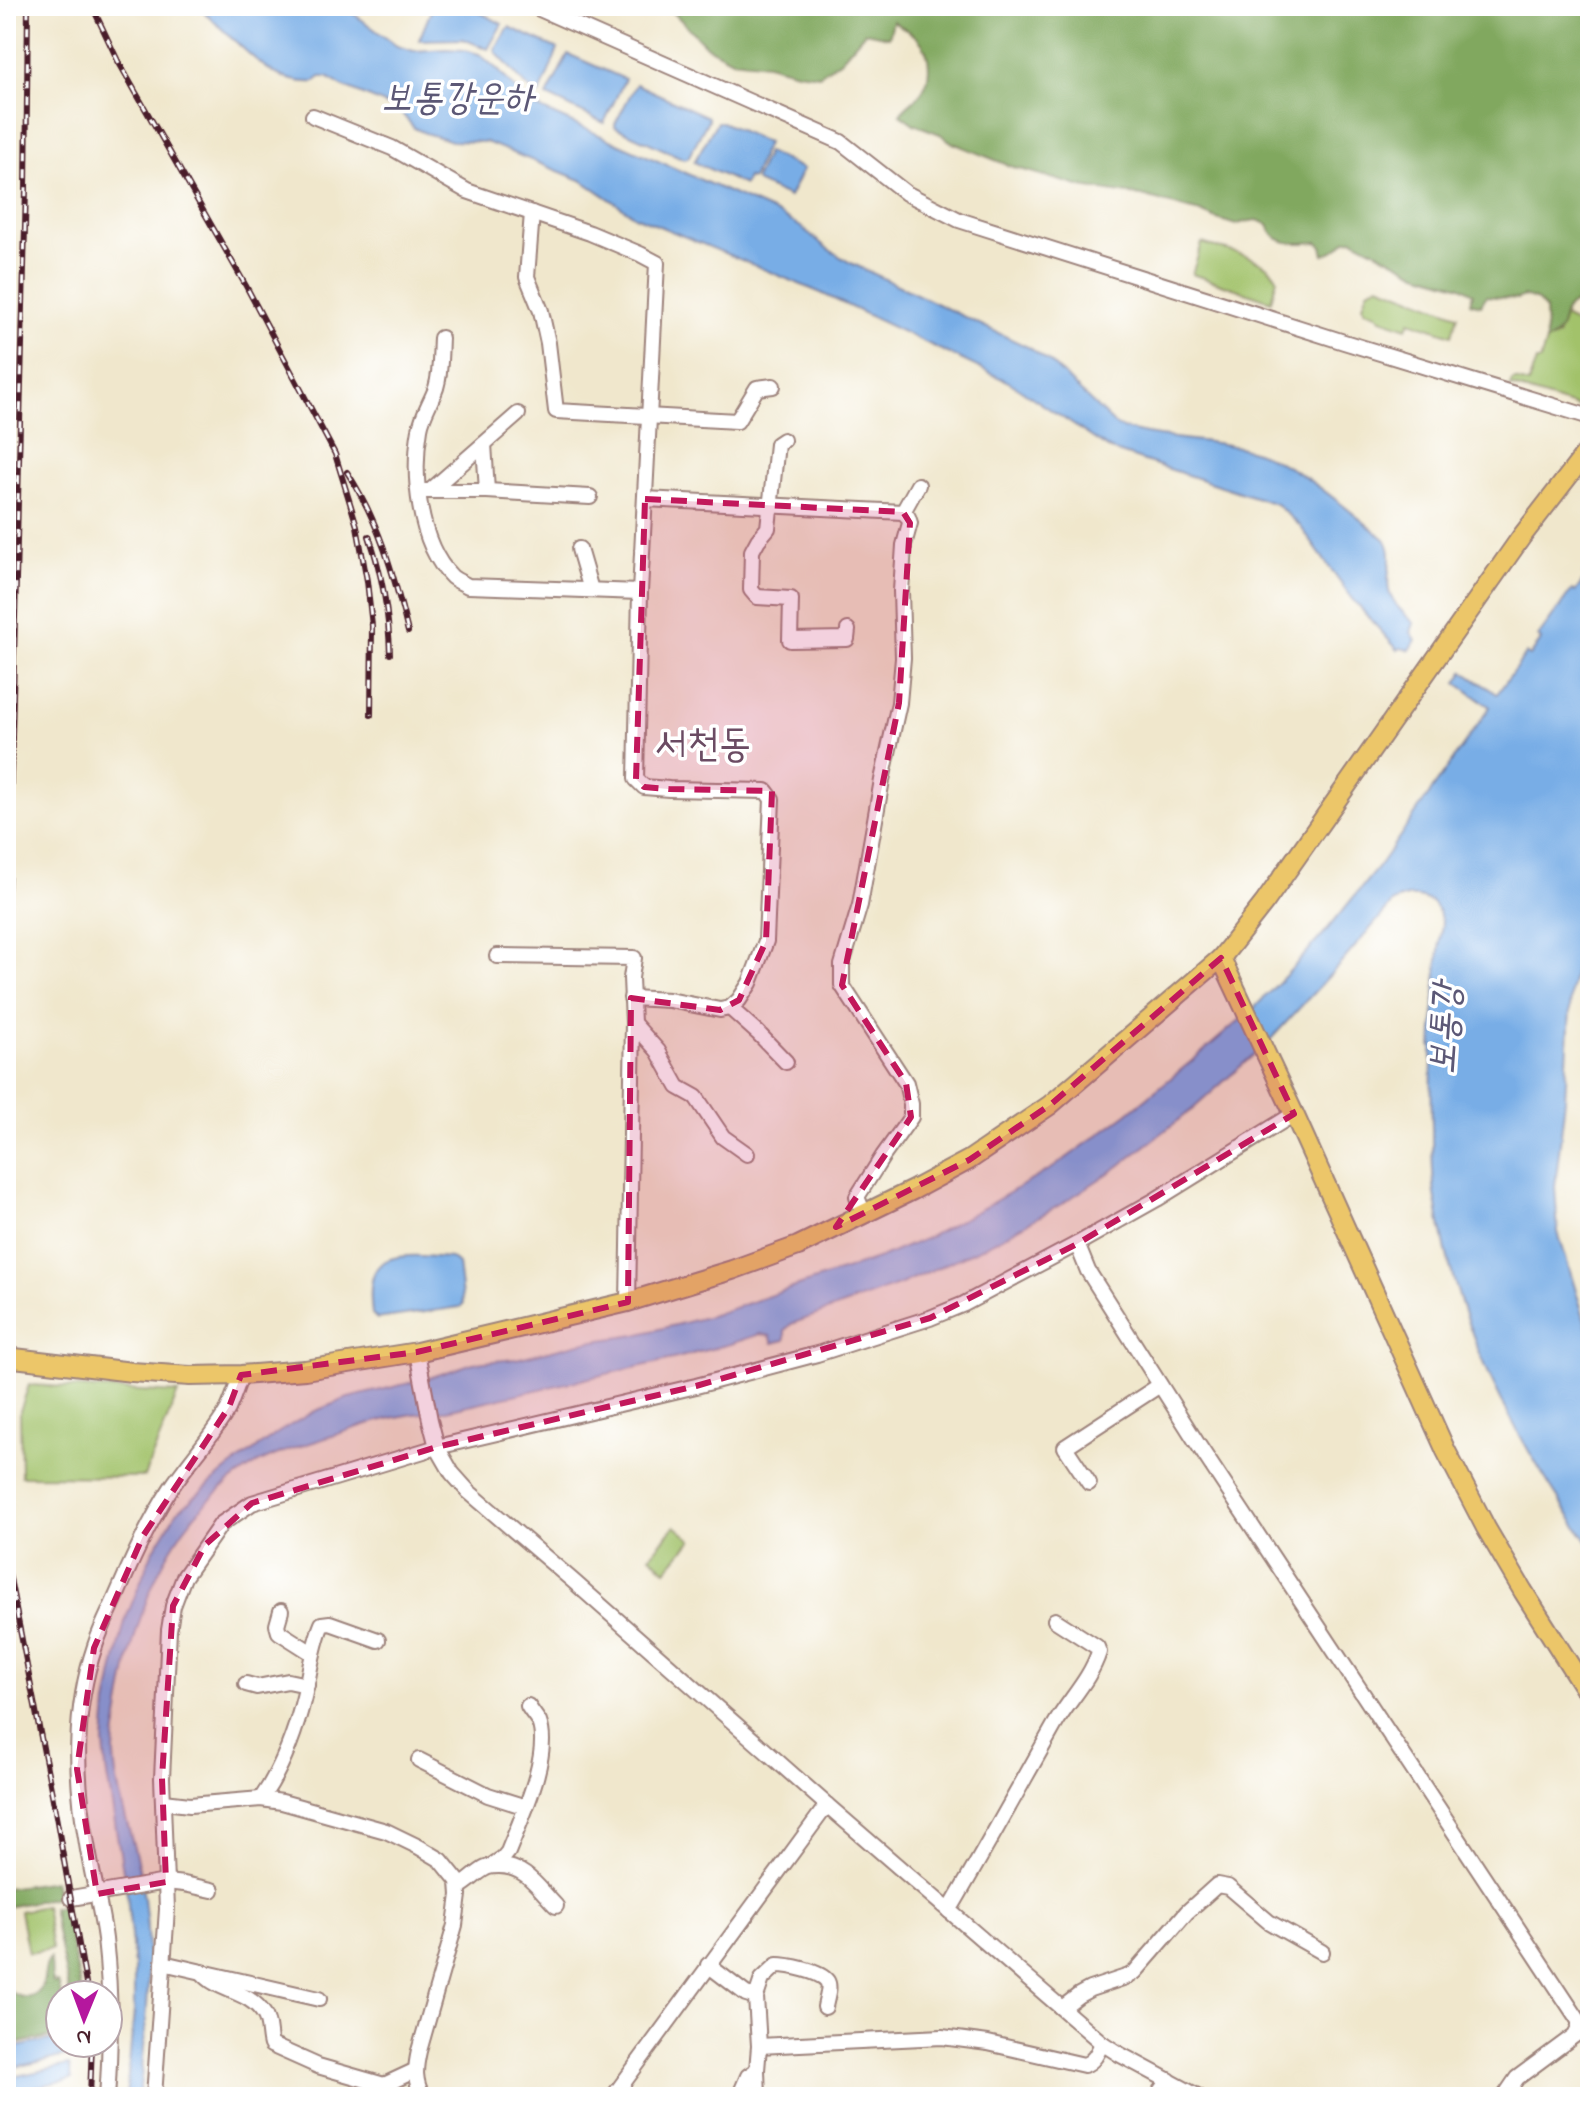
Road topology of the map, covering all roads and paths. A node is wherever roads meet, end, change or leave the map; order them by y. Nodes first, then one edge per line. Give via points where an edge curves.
1 (533, 6) edge
2 (313, 116) dead end
3 (532, 213) junction
4 (441, 338) dead end
5 (773, 386) dead end
6 (518, 414) dead end
7 (649, 416) junction
8 (1590, 417) edge
9 (783, 440) dead end
10 (484, 444) junction
11 (1590, 448) edge
12 (918, 485) dead end
13 (424, 491) junction
14 (487, 491) junction
15 (590, 497) dead end
16 (645, 499) junction
17 (771, 505) junction
18 (903, 512) junction
19 (579, 549) dead end
20 (591, 590) junction
21 (640, 592) junction
22 (848, 630) dead end
23 (497, 956) dead end
24 (1221, 958) junction
25 (631, 998) junction
26 (730, 1008) junction
27 (633, 1023) junction
28 (786, 1062) dead end
29 (1291, 1108) junction
30 (747, 1154) dead end
31 (864, 1214) junction
32 (1077, 1244) junction
33 (628, 1302) junction
34 (6, 1357) edge
35 (418, 1361) junction
36 (241, 1375) junction
37 (1160, 1385) junction
38 (437, 1447) junction
39 (1089, 1483) dead end
40 (281, 1611) dead end
41 (1055, 1620) dead end
42 (378, 1640) dead end
43 (312, 1653) junction
44 (246, 1684) dead end
45 (307, 1685) junction
46 (1590, 1697) edge
47 (528, 1706) dead end
48 (419, 1760) dead end
49 (261, 1799) junction
50 (164, 1802) junction
51 (827, 1805) junction
52 (526, 1807) junction
53 (491, 1866) junction
54 (166, 1882) junction
55 (459, 1887) junction
56 (212, 1890) dead end
57 (97, 1894) junction
58 (71, 1898) dead end
59 (556, 1906) dead end
60 (949, 1911) junction
61 (1322, 1952) dead end
62 (163, 1963) junction
63 (708, 1965) junction
64 (202, 1972) junction
65 (756, 1997) junction
66 (319, 1999) dead end
67 (825, 2007) dead end
68 (1062, 2008) junction
69 (1102, 2043) junction
70 (759, 2046) junction
71 (757, 2070) junction
72 (414, 2071) junction
73 (1169, 2080) junction
74 (384, 2085) junction
75 (107, 2097) edge
76 (154, 2097) edge
77 (371, 2097) edge
78 (423, 2097) edge
79 (613, 2097) edge
80 (739, 2097) edge
81 (758, 2097) edge
82 (1157, 2097) edge
83 (1199, 2097) edge
84 (1504, 2097) edge

1 - 8 street via 841,142 906,193 959,220
2 - 3 street via 392,148 467,191
3 - 7 street via 657,263
3 - 7 street via 527,277 546,332 556,411
4 - 13 street via 440,373 420,425 417,450
5 - 7 street via 757,388 737,421
6 - 10 street
7 - 16 street
9 - 17 street via 777,444
10 - 13 street
10 - 14 street
11 - 24 main road
12 - 18 street
13 - 14 street
13 - 20 street via 421,521 454,578 468,586
14 - 15 street
16 - 17 street
16 - 21 street
17 - 18 street
17 - 22 street via 768,528 752,551 751,590 757,597 791,599 790,640 847,639
18 - 31 street via 910,523 901,591 899,703 842,985 906,1083 911,1117 857,1197
19 - 20 street
20 - 21 street
21 - 26 street via 636,779 644,787 766,791 772,799 766,941 750,983
23 - 25 street via 634,958
24 - 29 main road
24 - 31 main road via 1050,1105 969,1160
25 - 26 street
25 - 27 street
26 - 28 street
27 - 30 street via 658,1051 678,1087 696,1097 723,1137
27 - 33 street
29 - 32 street via 1157,1199
29 - 46 main road via 1452,1462 1486,1528
31 - 33 main road via 798,1246
32 - 37 street via 1088,1271
32 - 38 street via 964,1304 870,1338 696,1386
33 - 35 main road
34 - 36 main road via 132,1372
35 - 36 main road
35 - 38 street
36 - 57 street via 229,1407 143,1536 94,1648 81,1706 77,1769
37 - 39 street via 1065,1447
37 - 84 street via 1579,2021 1575,2035 1517,2078
38 - 50 street via 252,1503 221,1524 184,1577 173,1606
38 - 51 street via 469,1492
40 - 43 street via 279,1632
41 - 60 street via 1097,1647 1096,1664 1054,1725
42 - 43 street via 322,1624
43 - 45 street
44 - 45 street
45 - 49 street via 291,1743
47 - 52 street via 539,1722 541,1752
48 - 52 street via 488,1795
49 - 50 street
49 - 55 street via 386,1831 441,1860
50 - 54 street
51 - 60 street
51 - 63 street
52 - 53 street via 508,1852
53 - 55 street
53 - 59 street via 520,1870
54 - 56 street
54 - 57 street
54 - 62 street
55 - 72 street via 455,1925
57 - 58 street
57 - 75 street via 108,1975
60 - 68 street
61 - 68 street via 1269,1922 1228,1887 1217,1885 1135,1972 1079,1995
62 - 64 street
62 - 76 street
63 - 65 street
63 - 79 street
64 - 66 street
64 - 74 street via 208,1980 252,2000 268,2023 271,2045 318,2066
65 - 67 street via 773,1967 790,1966 827,1980
65 - 70 street
68 - 69 street
69 - 70 street via 1084,2065 942,2037
69 - 73 street
70 - 71 street
71 - 80 street via 748,2076
71 - 81 street
72 - 74 street
72 - 78 street
73 - 82 street
73 - 83 street
74 - 77 street

